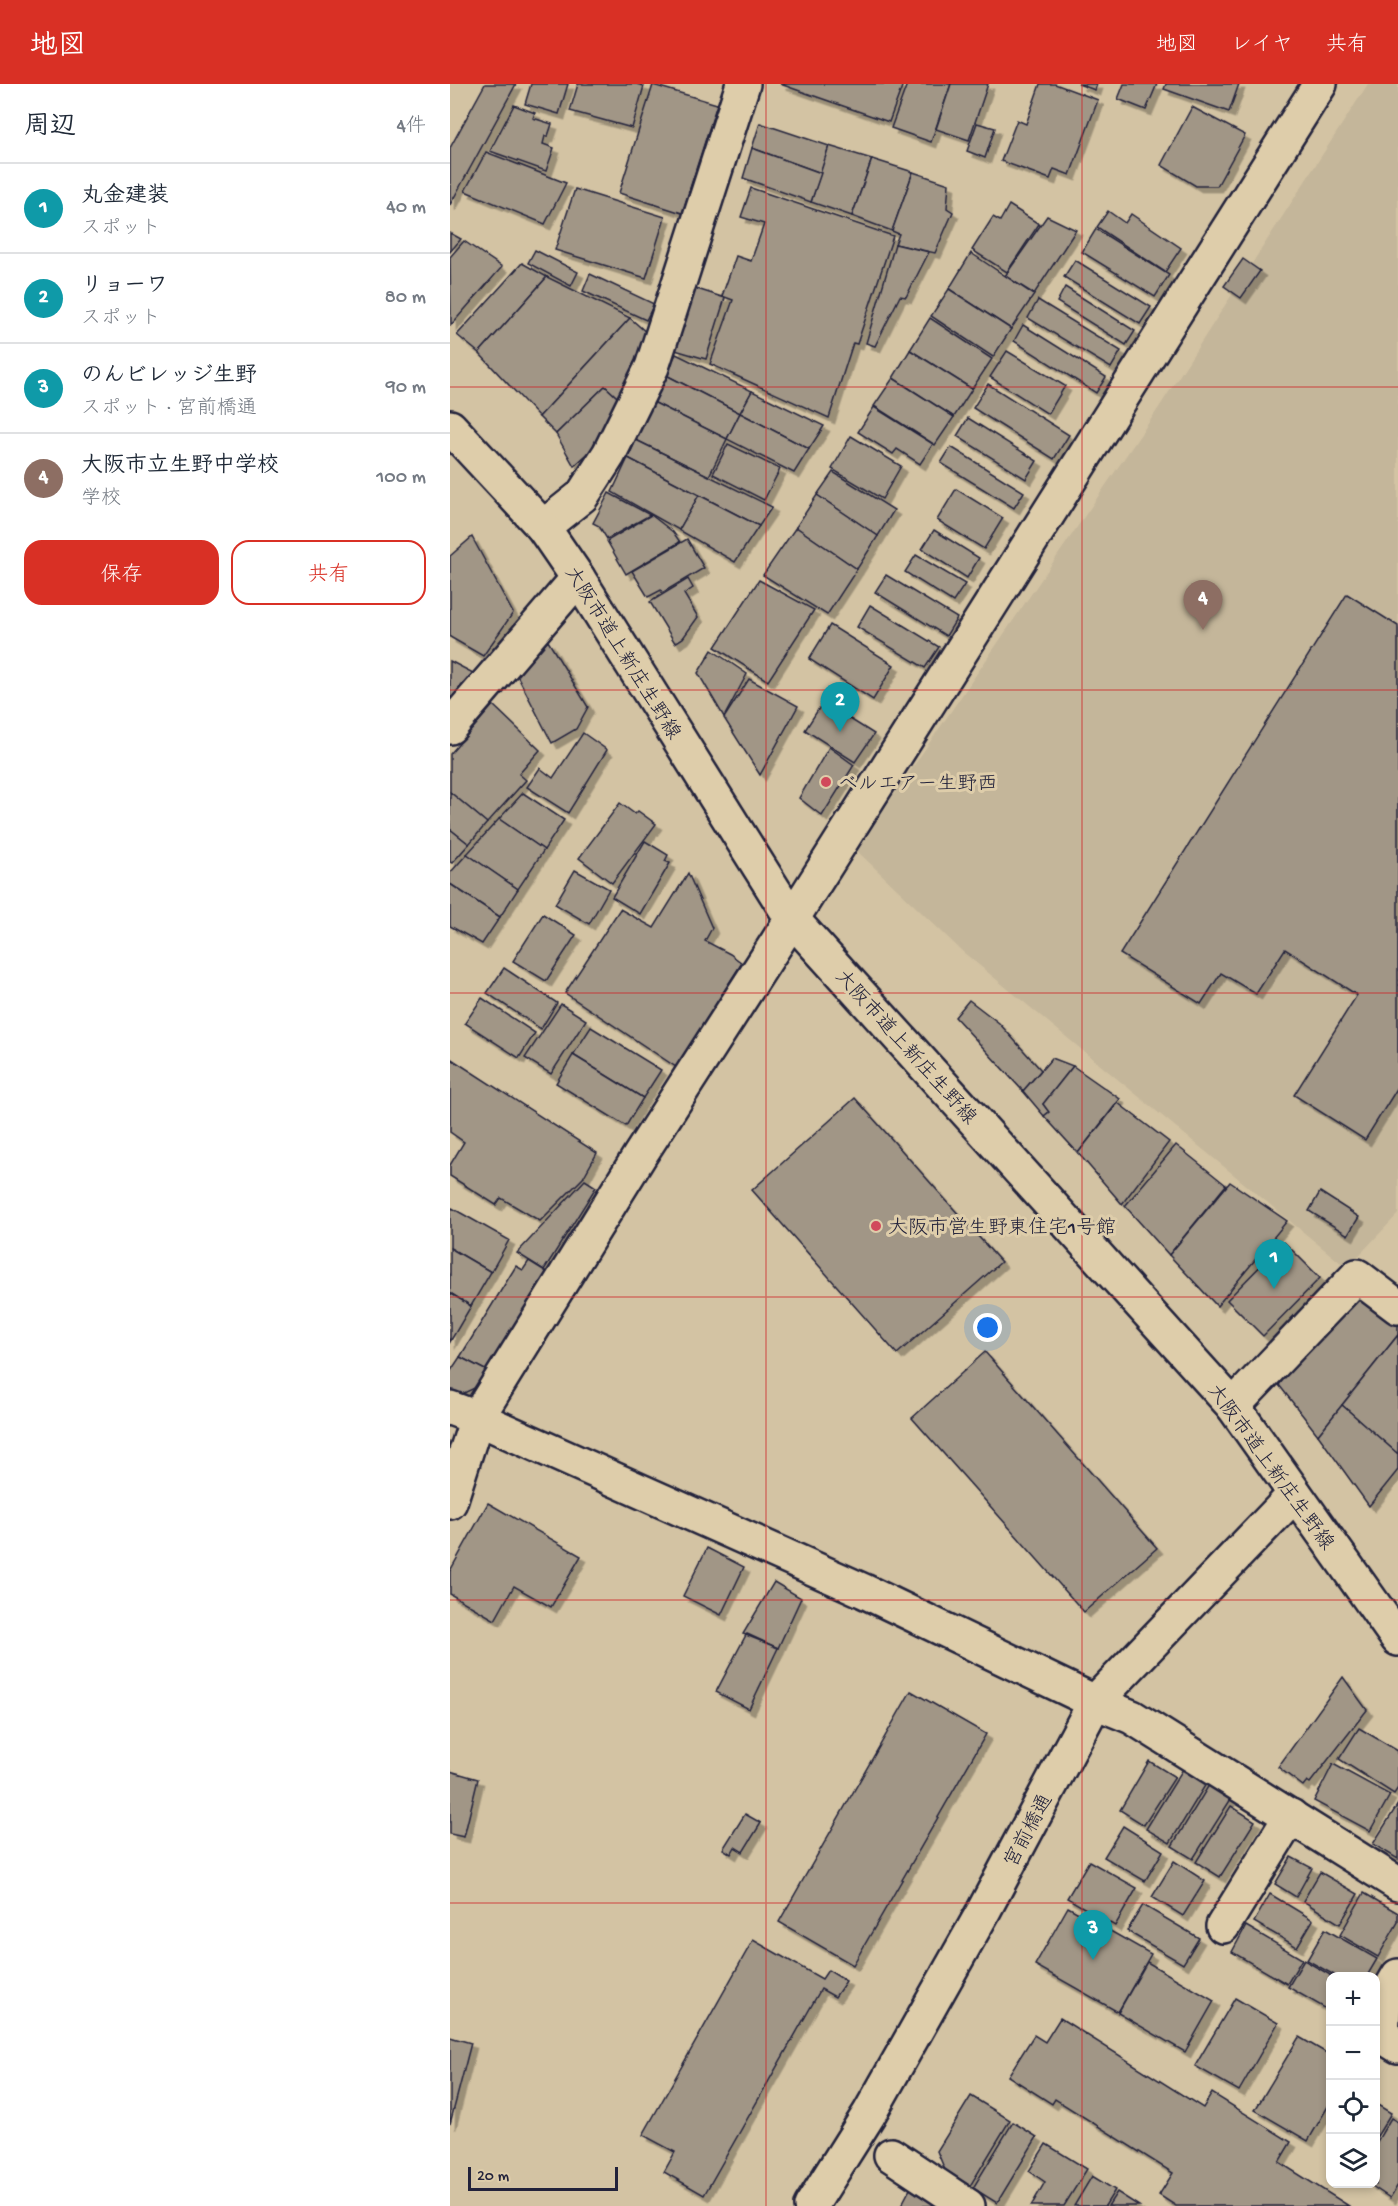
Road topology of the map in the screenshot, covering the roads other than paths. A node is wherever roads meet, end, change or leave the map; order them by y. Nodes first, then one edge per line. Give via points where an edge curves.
1 (1320, 84) edge
2 (732, 87) edge
3 (450, 427) edge
4 (543, 527) junction
5 (578, 578) junction
6 (450, 727) edge
7 (792, 919) junction
8 (1398, 1308) edge
9 (1233, 1406) junction
10 (464, 1413) edge
11 (1294, 1494) junction
12 (450, 1502) edge
13 (1398, 1639) edge
14 (1095, 1702) junction
15 (1291, 1816) junction
16 (1398, 1884) edge
17 (1224, 1926) dead end
18 (1398, 1976) edge
19 (1398, 2046) edge
20 (891, 2155) dead end
21 (811, 2206) edge
22 (968, 2206) edge

1 - 7 street
2 - 4 street via 652,367 609,454 582,496
3 - 4 street, 大阪市道上新庄生野線
4 - 5 street, 大阪市道上新庄生野線
5 - 6 street
5 - 7 street, 大阪市道上新庄生野線
7 - 9 street, 大阪市道上新庄生野線
7 - 10 street via 640,1155
8 - 9 street via 1357,1275
9 - 11 street, 大阪市道上新庄生野線
10 - 12 street
10 - 14 street via 864,1591
11 - 13 street, 大阪市道上新庄生野線
11 - 14 street, 宮前橋通
14 - 15 street via 1132,1717
14 - 21 street, 宮前橋通 via 978,1922 869,2114
15 - 16 street
15 - 17 street
18 - 19 street via 1384,2000 1382,2036
20 - 22 street

